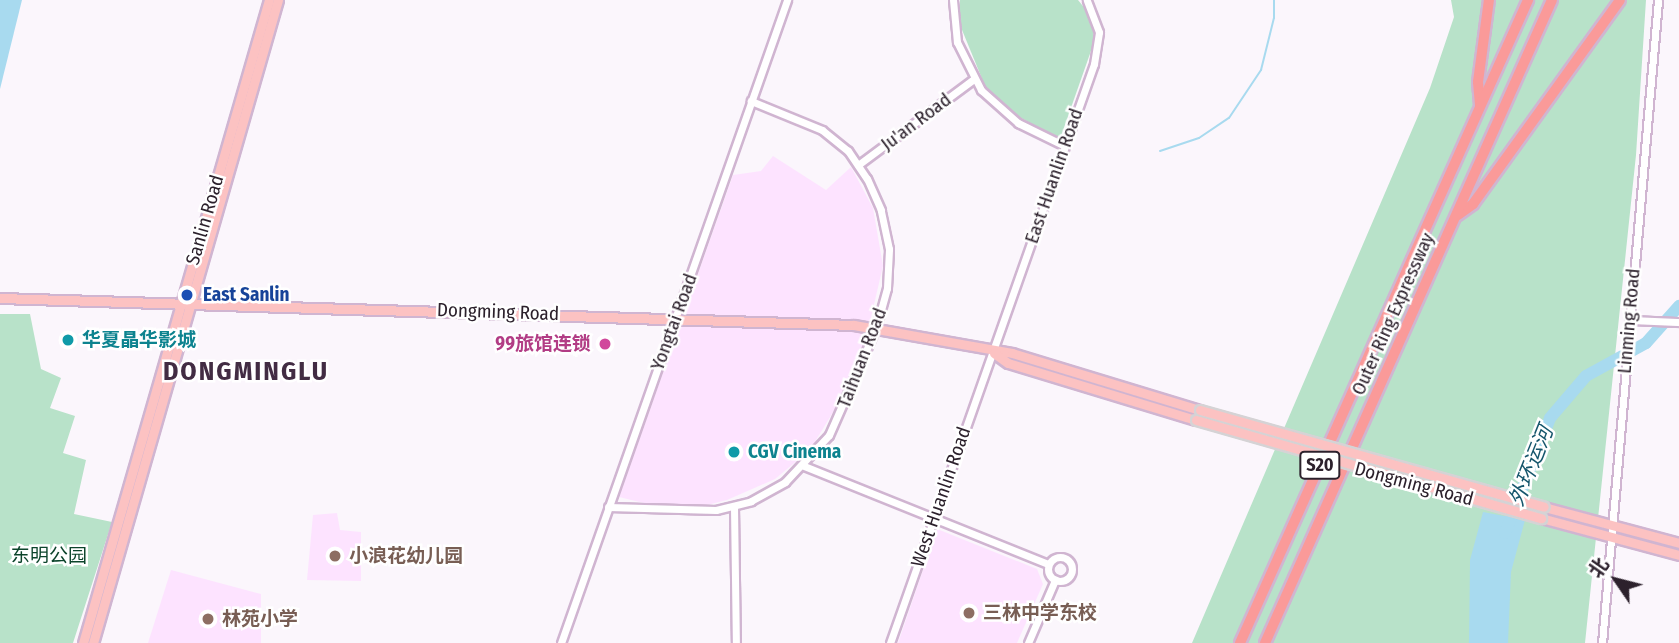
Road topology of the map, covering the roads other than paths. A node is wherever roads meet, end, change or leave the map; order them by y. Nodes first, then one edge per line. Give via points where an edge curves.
1 (269, 0) edge
2 (278, 0) edge
3 (787, 0) edge
4 (953, 0) edge
5 (1087, 0) edge
6 (1489, 0) edge
7 (1528, 0) edge
8 (1552, 0) edge
9 (1620, 0) edge
10 (1658, 0) edge
11 (974, 79) junction
12 (751, 101) junction
13 (1480, 107) junction
14 (1065, 146) junction
15 (858, 165) junction
16 (1455, 217) junction
17 (0, 298) edge
18 (185, 303) junction
19 (675, 317) junction
20 (1629, 320) junction
21 (1679, 321) edge
22 (876, 328) junction
23 (992, 352) junction
24 (804, 466) junction
25 (734, 507) junction
26 (608, 508) junction
27 (933, 517) junction
28 (1612, 525) junction
29 (1611, 537) junction
30 (1679, 543) edge
31 (1679, 555) edge
32 (1048, 564) junction
33 (1055, 580) junction
34 (83, 643) edge
35 (93, 643) edge
36 (561, 643) edge
37 (736, 643) edge
38 (890, 643) edge
39 (1028, 643) edge
40 (1240, 643) edge
41 (1265, 643) edge
42 (1602, 643) edge

1 - 18 main road, Sanlin Road
2 - 18 main road, Sanlin Road
3 - 12 street, Yongtai Road
4 - 11 street via 957,42
5 - 14 street, East Huanlin Road via 1095,16 1098,47
6 - 13 highway via 1478,82
7 - 13 highway, Outer Ring Expressway / S20
8 - 16 highway, Outer Ring Expressway / S20
9 - 16 highway via 1472,204
10 - 20 street, Linming Road
11 - 14 street via 1011,118
11 - 15 street, Ju'an Road
12 - 15 street, Taihuan Road via 818,127
12 - 19 street, Yongtai Road
13 - 40 highway, Outer Ring Expressway / S20
14 - 23 street, East Huanlin Road
15 - 22 street, Taihuan Road via 881,210 889,249 887,288
16 - 41 highway, Outer Ring Expressway / S20
17 - 18 main road, Dongming Road
18 - 19 main road, Dongming Road
18 - 34 main road, Sanlin Road
18 - 35 main road, Sanlin Road
19 - 22 main road, Dongming Road
19 - 26 street, Yongtai Road
20 - 21 street
20 - 28 street, Linming Road
22 - 23 main road, Dongming Road
22 - 24 street, Taihuan Road via 841,413
23 - 27 street, West Huanlin Road
23 - 28 main road, Dongming Road, bridge via 1012,353
23 - 29 main road, Dongming Road, bridge via 1008,363 1196,421
24 - 25 street, Taihuan Road via 769,492
24 - 27 street
25 - 26 street, Taihuan Road via 674,512
25 - 37 street
26 - 36 street, Yongtai Road
27 - 32 street
27 - 38 street, West Huanlin Road
28 - 29 street, Linming Road
28 - 30 main road, Dongming Road
29 - 31 main road, Dongming Road
29 - 42 street, Linming Road
32 - 33 street via 1048,574
32 - 33 street via 1059,556 1071,564 1068,578
33 - 39 street

